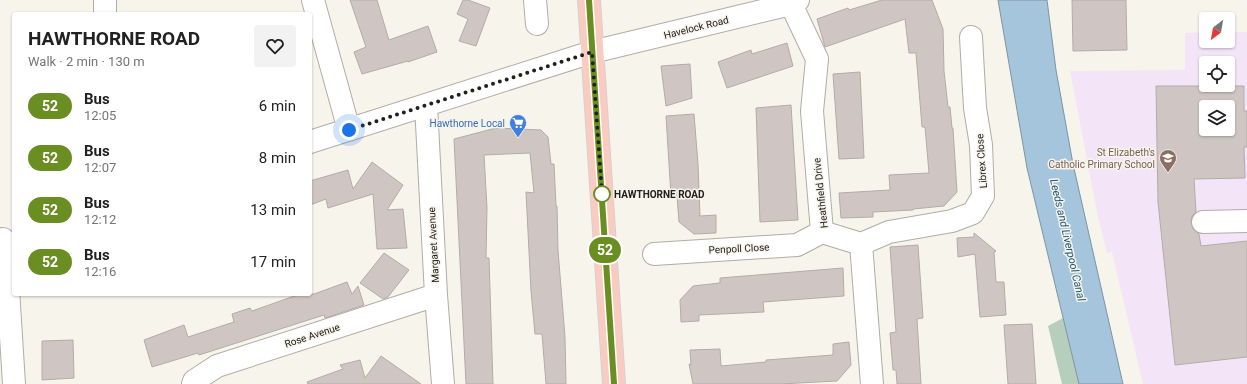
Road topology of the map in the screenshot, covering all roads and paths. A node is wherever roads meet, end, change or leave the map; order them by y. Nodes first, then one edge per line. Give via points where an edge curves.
1 (105, 0) edge
2 (313, 0) edge
3 (535, 0) edge
4 (589, 0) edge
5 (795, 2) edge
6 (105, 12) edge
7 (537, 24) dead end
8 (971, 37) dead end
9 (592, 52) junction
10 (426, 105) junction
11 (349, 130) junction
12 (312, 141) edge
13 (1247, 220) edge
14 (1203, 222) dead end
15 (822, 232) junction
16 (6, 238) edge
17 (861, 244) junction
18 (654, 254) dead end
19 (436, 295) junction
20 (14, 384) edge
21 (193, 384) edge
22 (442, 384) edge
23 (614, 384) edge
24 (872, 384) edge

1 - 6 street
2 - 11 street
3 - 7 street
4 - 9 main road
5 - 9 street, Havelock Road
5 - 15 street, Heathfield Drive via 817,59 812,111
8 - 17 street, Librex Close via 983,196 973,213 952,221 889,232
9 - 10 street, Havelock Road
9 - 23 main road
10 - 11 street, Havelock Road
10 - 19 street, Margaret Avenue
11 - 12 street, Havelock Road
13 - 14 street
15 - 17 street, Heathfield Drive
15 - 18 street, Penpoll Close via 797,245
16 - 20 street
17 - 24 street
19 - 21 street, Rose Avenue via 217,366
19 - 22 street, Margaret Avenue

